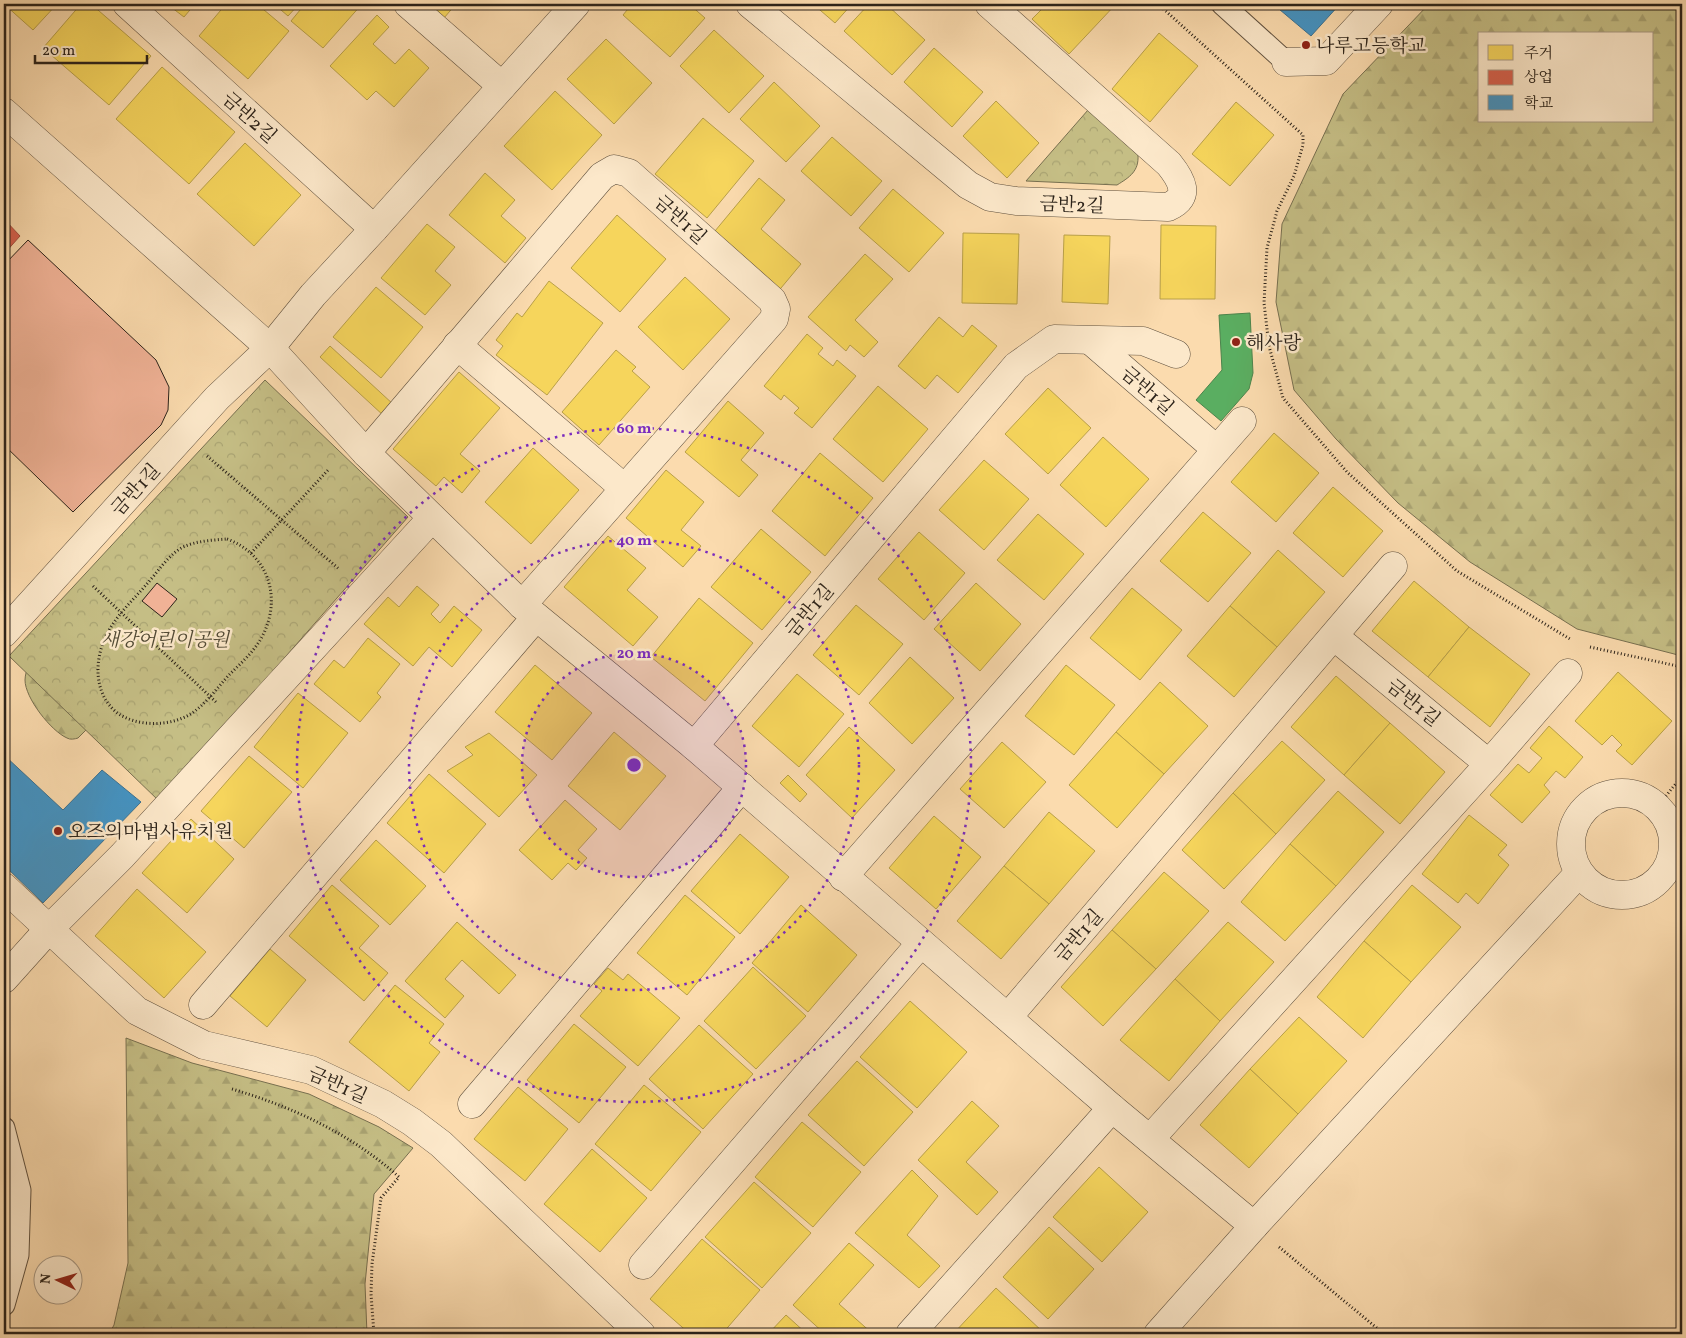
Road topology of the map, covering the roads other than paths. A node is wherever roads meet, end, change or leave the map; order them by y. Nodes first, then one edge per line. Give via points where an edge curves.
1 (127, 4) edge
2 (408, 4) edge
3 (576, 4) edge
4 (750, 4) edge
5 (989, 4) edge
6 (1222, 4) edge
7 (1379, 4) edge
8 (1286, 62) joint
9 (502, 86) junction
10 (4, 112) edge
11 (374, 229) junction
12 (1091, 341) junction
13 (457, 345) junction
14 (270, 348) junction
15 (1176, 354) dead end
16 (1242, 421) dead end
17 (1216, 449) junction
18 (366, 453) junction
19 (624, 488) junction
20 (432, 518) junction
21 (1393, 566) dead end
22 (529, 611) junction
23 (8, 620) edge
24 (1334, 637) junction
25 (1568, 673) dead end
26 (694, 746) junction
27 (1489, 764) junction
28 (742, 788) junction
29 (1579, 873) junction
30 (843, 877) junction
31 (4, 887) edge
32 (48, 930) junction
33 (921, 943) junction
34 (4, 979) edge
35 (203, 1005) dead end
36 (1008, 1017) junction
37 (472, 1104) dead end
38 (1112, 1108) junction
39 (4, 1128) edge
40 (1150, 1139) junction
41 (1254, 1226) junction
42 (644, 1265) dead end
43 (4, 1305) edge
44 (641, 1334) edge
45 (910, 1334) edge
46 (1158, 1334) edge

1 - 11 street, 금반2길
2 - 9 street
3 - 9 street
4 - 5 street, 금반2길 via 968,185 990,197 1067,205 1168,207 1178,202 1182,197 1182,186 1169,164
6 - 8 lane
7 - 8 street via 1326,61
9 - 11 street
10 - 14 street
11 - 14 street via 313,294
12 - 15 street via 1143,341
12 - 17 street, 금반1길
12 - 26 street, 금반1길 via 1054,339 1016,366
13 - 18 street, 금반1길
13 - 19 street
13 - 19 street, 금반1길 via 602,176 614,169 629,173 772,300 776,308 774,319
14 - 18 street
14 - 23 street, 금반1길 via 217,398
16 - 17 street
17 - 30 street
18 - 20 street
19 - 22 street, 금반1길
20 - 22 street
20 - 32 street via 122,856
21 - 24 street
22 - 26 street
22 - 35 street, 금반1길
24 - 27 street, 금반1길
24 - 36 street, 금반1길
25 - 27 street
26 - 28 street
27 - 40 street
28 - 30 street
28 - 37 street
29 - 29 street via 1572,857 1571,840 1575,823 1585,809 1599,798 1615,793 1633,794 1657,807 1670,827 1674,843 1664,874 1652,886 1621,896 1598,889
29 - 41 street
30 - 33 street
31 - 32 street, 금반1길
32 - 34 street
32 - 44 street, 금반1길 via 137,1011 204,1044 311,1070 383,1104 412,1122 441,1144
33 - 36 street
33 - 42 street
36 - 38 street
38 - 40 street
38 - 45 street
39 - 43 lane via 20,1190 18,1255
40 - 41 street
41 - 46 street

